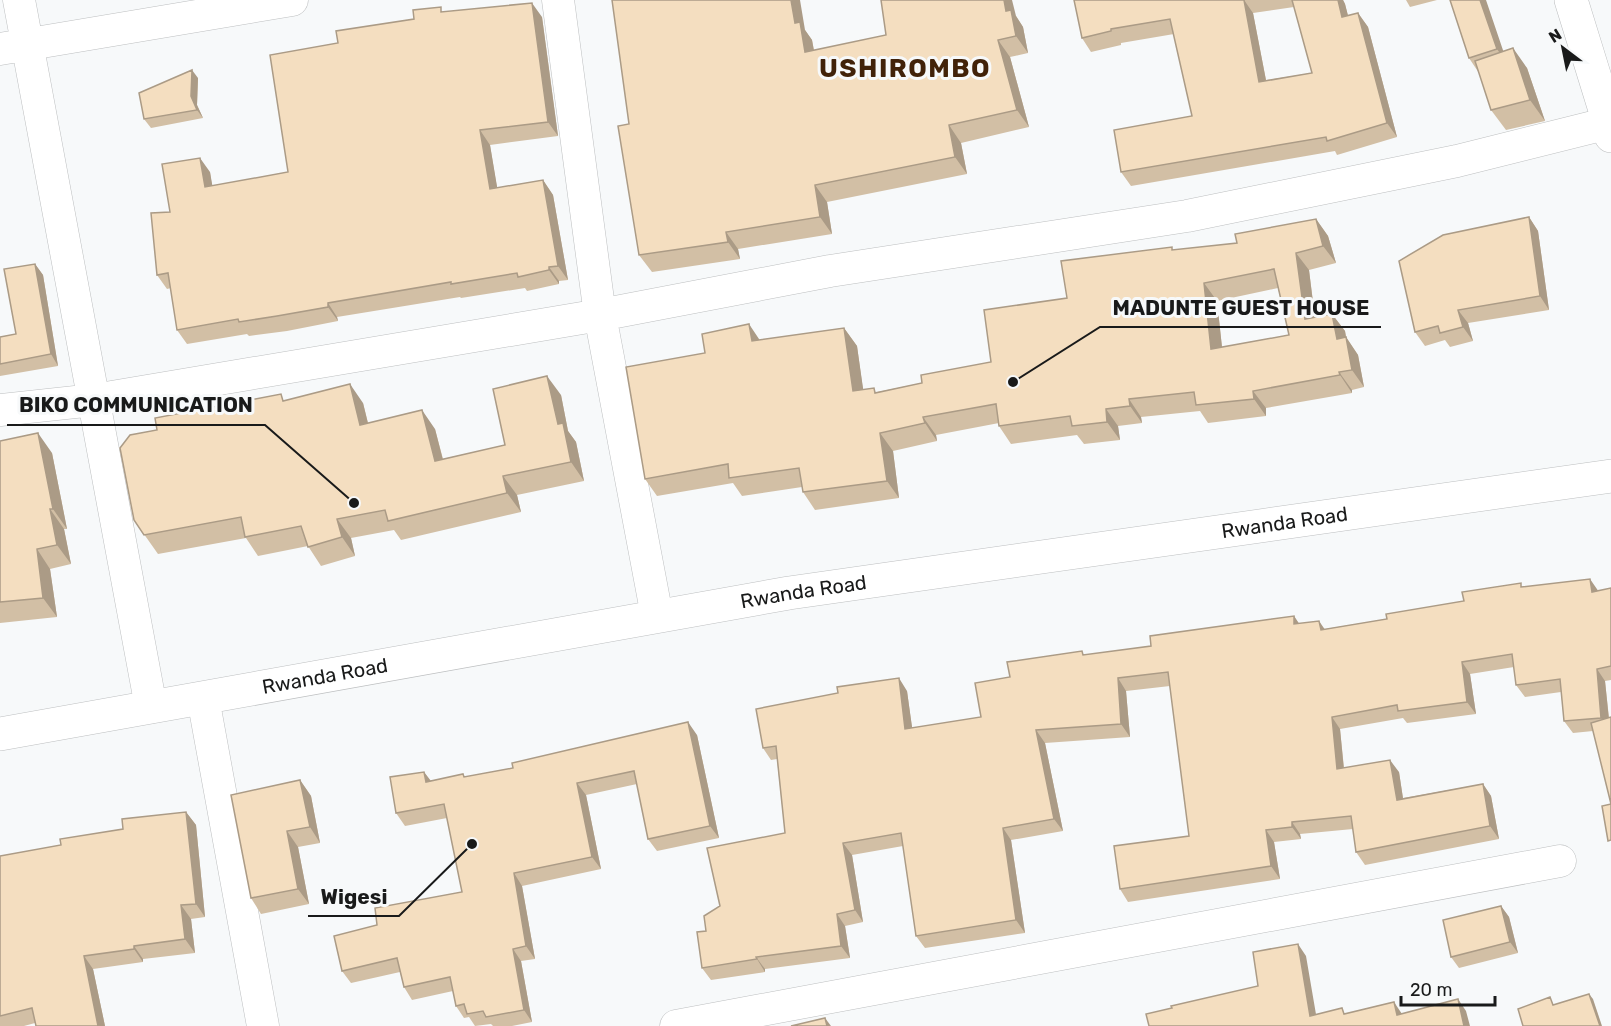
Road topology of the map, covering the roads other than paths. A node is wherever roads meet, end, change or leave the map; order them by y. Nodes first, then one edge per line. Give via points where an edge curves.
1 (19, 0) edge
2 (291, 0) edge
3 (558, 0) edge
4 (1571, 0) edge
5 (14, 47) edge
6 (1603, 78) edge
7 (1610, 130) edge
8 (600, 315) junction
9 (94, 400) junction
10 (0, 410) edge
11 (1611, 476) edge
12 (657, 616) junction
13 (203, 698) junction
14 (151, 707) junction
15 (0, 734) edge
16 (1560, 861) dead end
17 (263, 1026) edge
18 (676, 1026) edge

1 - 5 street
2 - 5 street
3 - 8 street
4 - 6 main road
5 - 9 street
6 - 7 main road
7 - 8 street via 1187,216 830,271
8 - 9 street
8 - 12 street
9 - 10 street
9 - 14 street
11 - 12 main road, Rwanda Road via 789,593
12 - 13 main road, Rwanda Road
13 - 14 main road, Rwanda Road
13 - 17 street
14 - 15 main road, Rwanda Road
16 - 18 street

